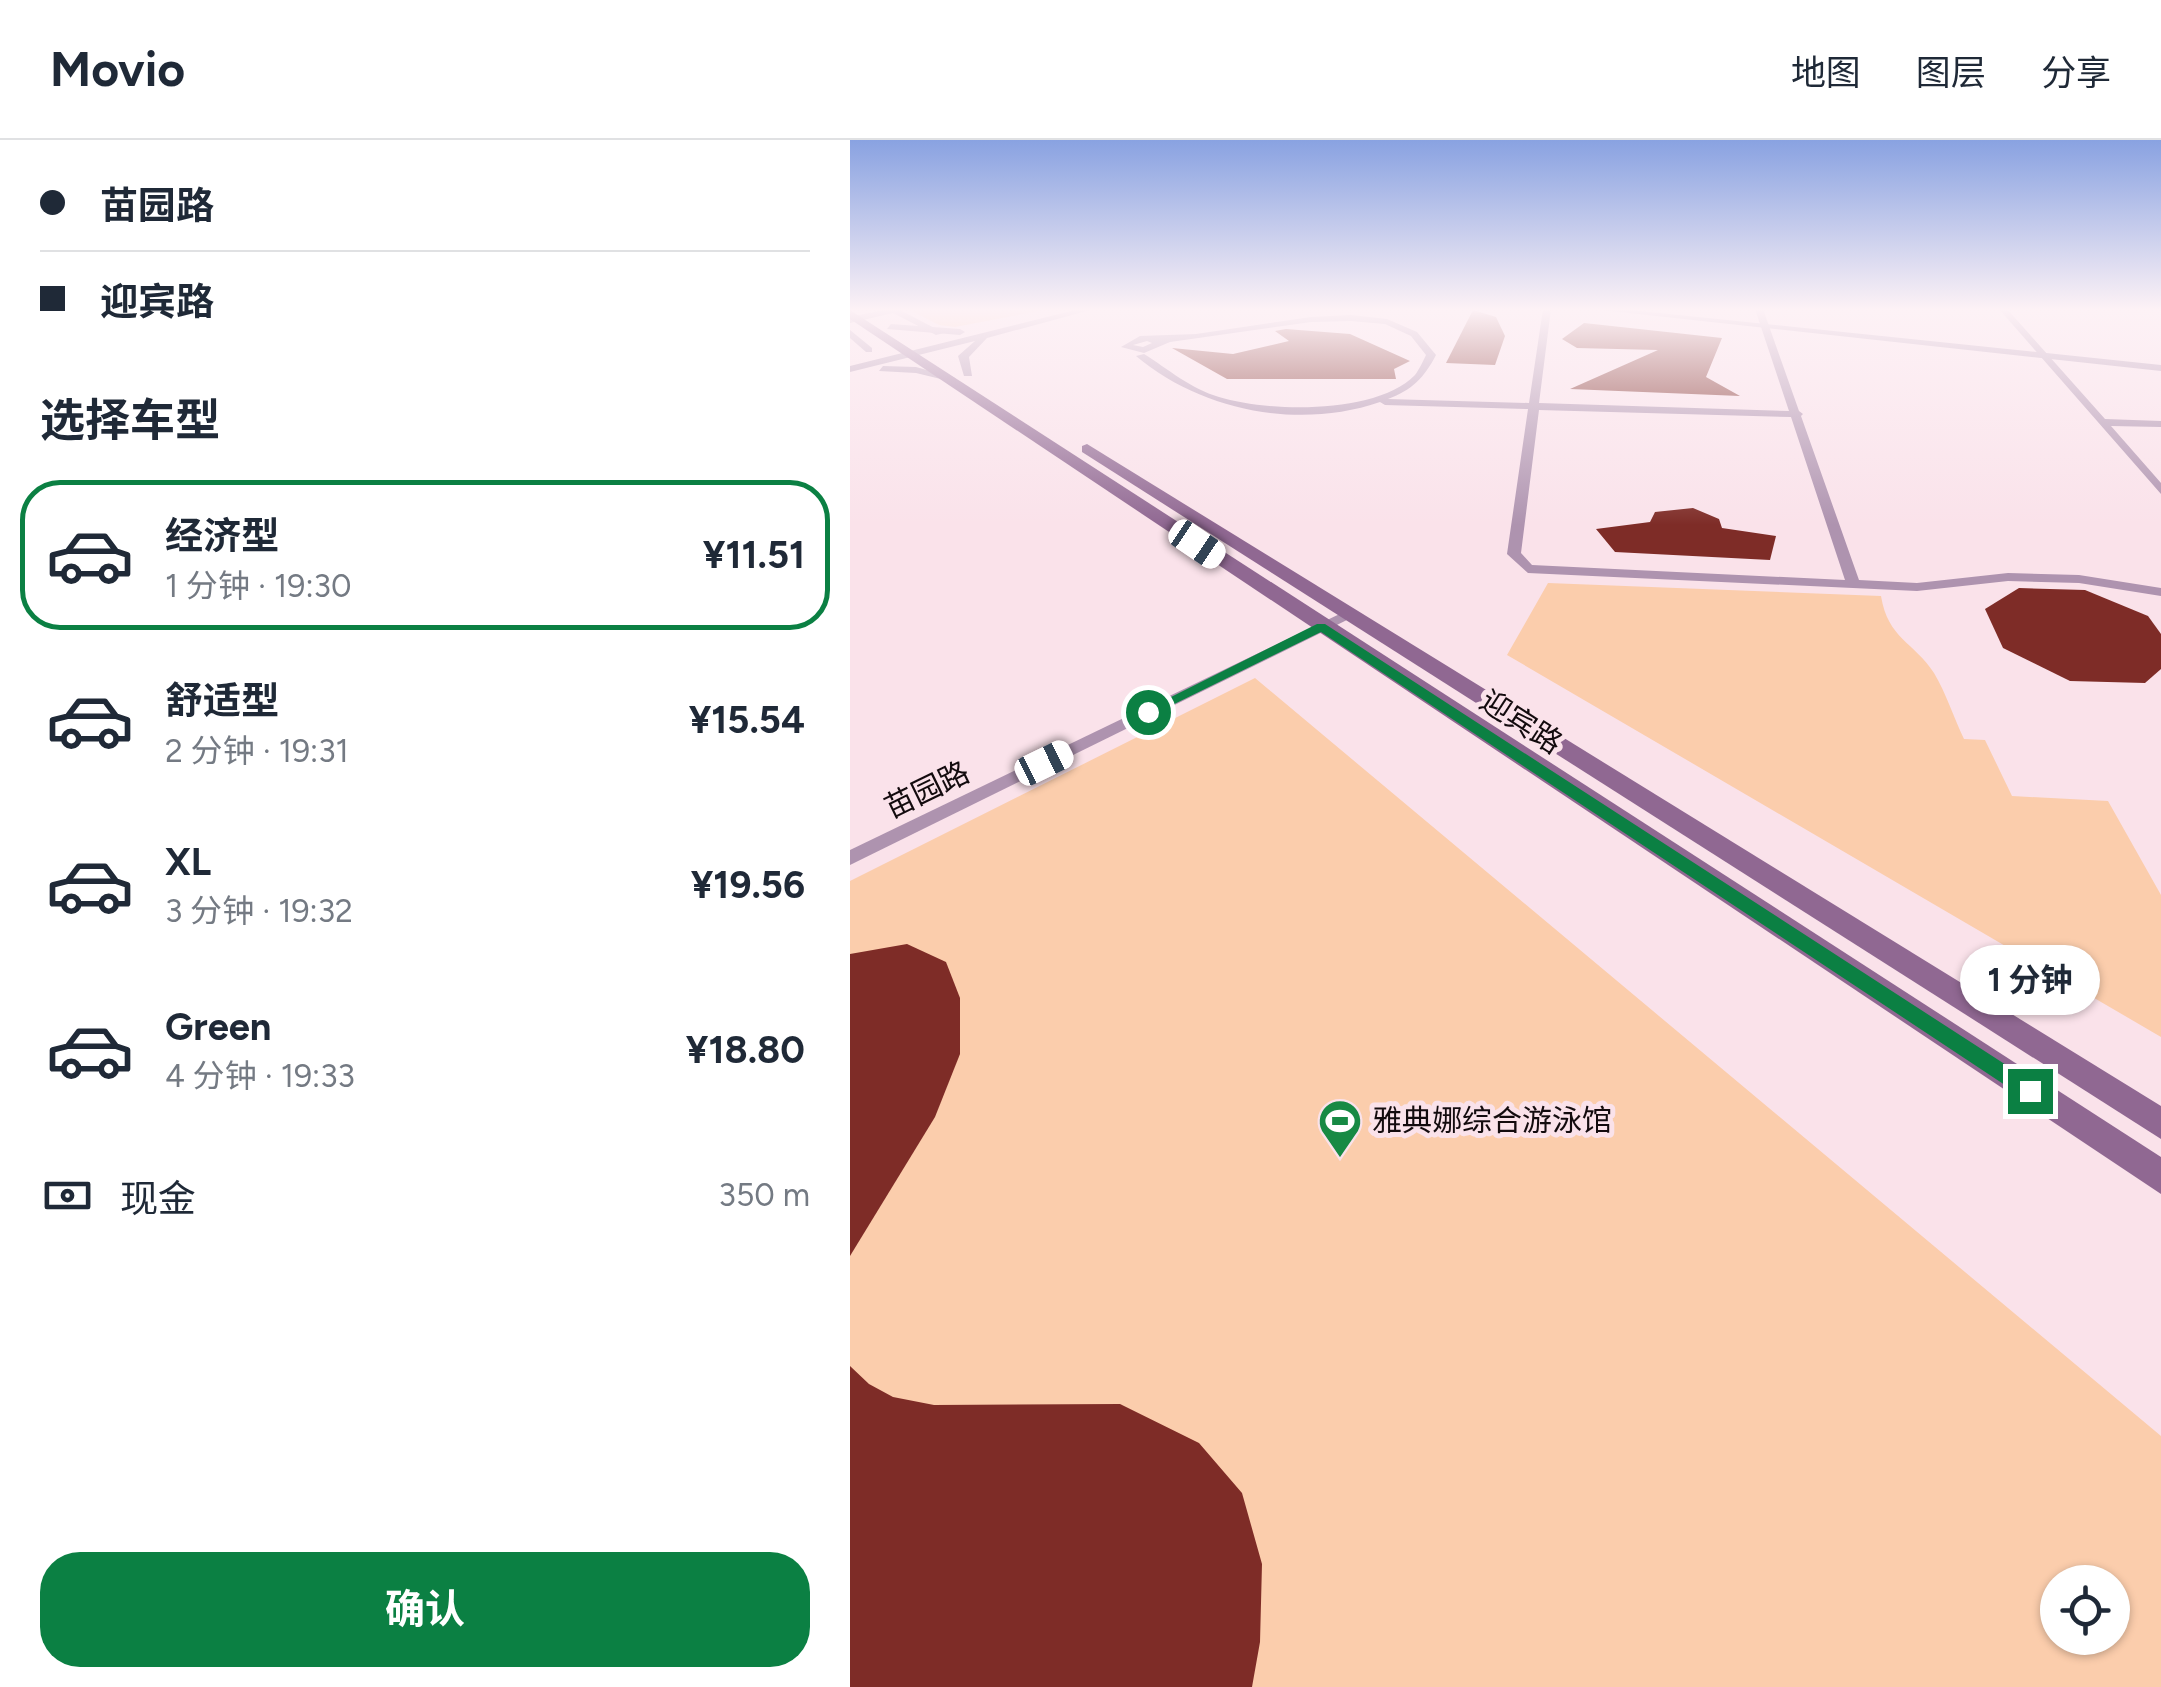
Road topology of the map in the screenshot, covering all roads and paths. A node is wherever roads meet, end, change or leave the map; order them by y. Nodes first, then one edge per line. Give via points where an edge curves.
1 (966, 381) edge
2 (967, 381) edge
3 (1188, 381) edge
4 (1419, 381) edge
5 (1537, 381) edge
6 (1786, 381) edge
7 (2066, 381) edge
8 (1366, 401) junction
9 (1534, 406) junction
10 (1798, 414) junction
11 (2102, 422) junction
12 (2161, 424) edge
13 (2161, 490) edge
14 (1854, 585) junction
15 (2161, 592) edge
16 (1350, 612) junction
17 (1321, 627) junction
18 (850, 858) edge
19 (2161, 1124) edge
20 (2161, 1177) edge

1 - 17 main road, 迎宾路
2 - 16 main road, 迎宾路
3 - 8 street via 1236,406 1321,409
4 - 8 street
5 - 9 street
6 - 10 street
7 - 11 street
8 - 9 street
9 - 10 street
9 - 14 street via 1514,554 1528,569
10 - 14 street
11 - 12 street
11 - 13 street
14 - 15 street via 2079,579
16 - 17 street, 苗园路
16 - 19 main road, 迎宾路
17 - 18 street, 苗园路
17 - 20 main road, 迎宾路

